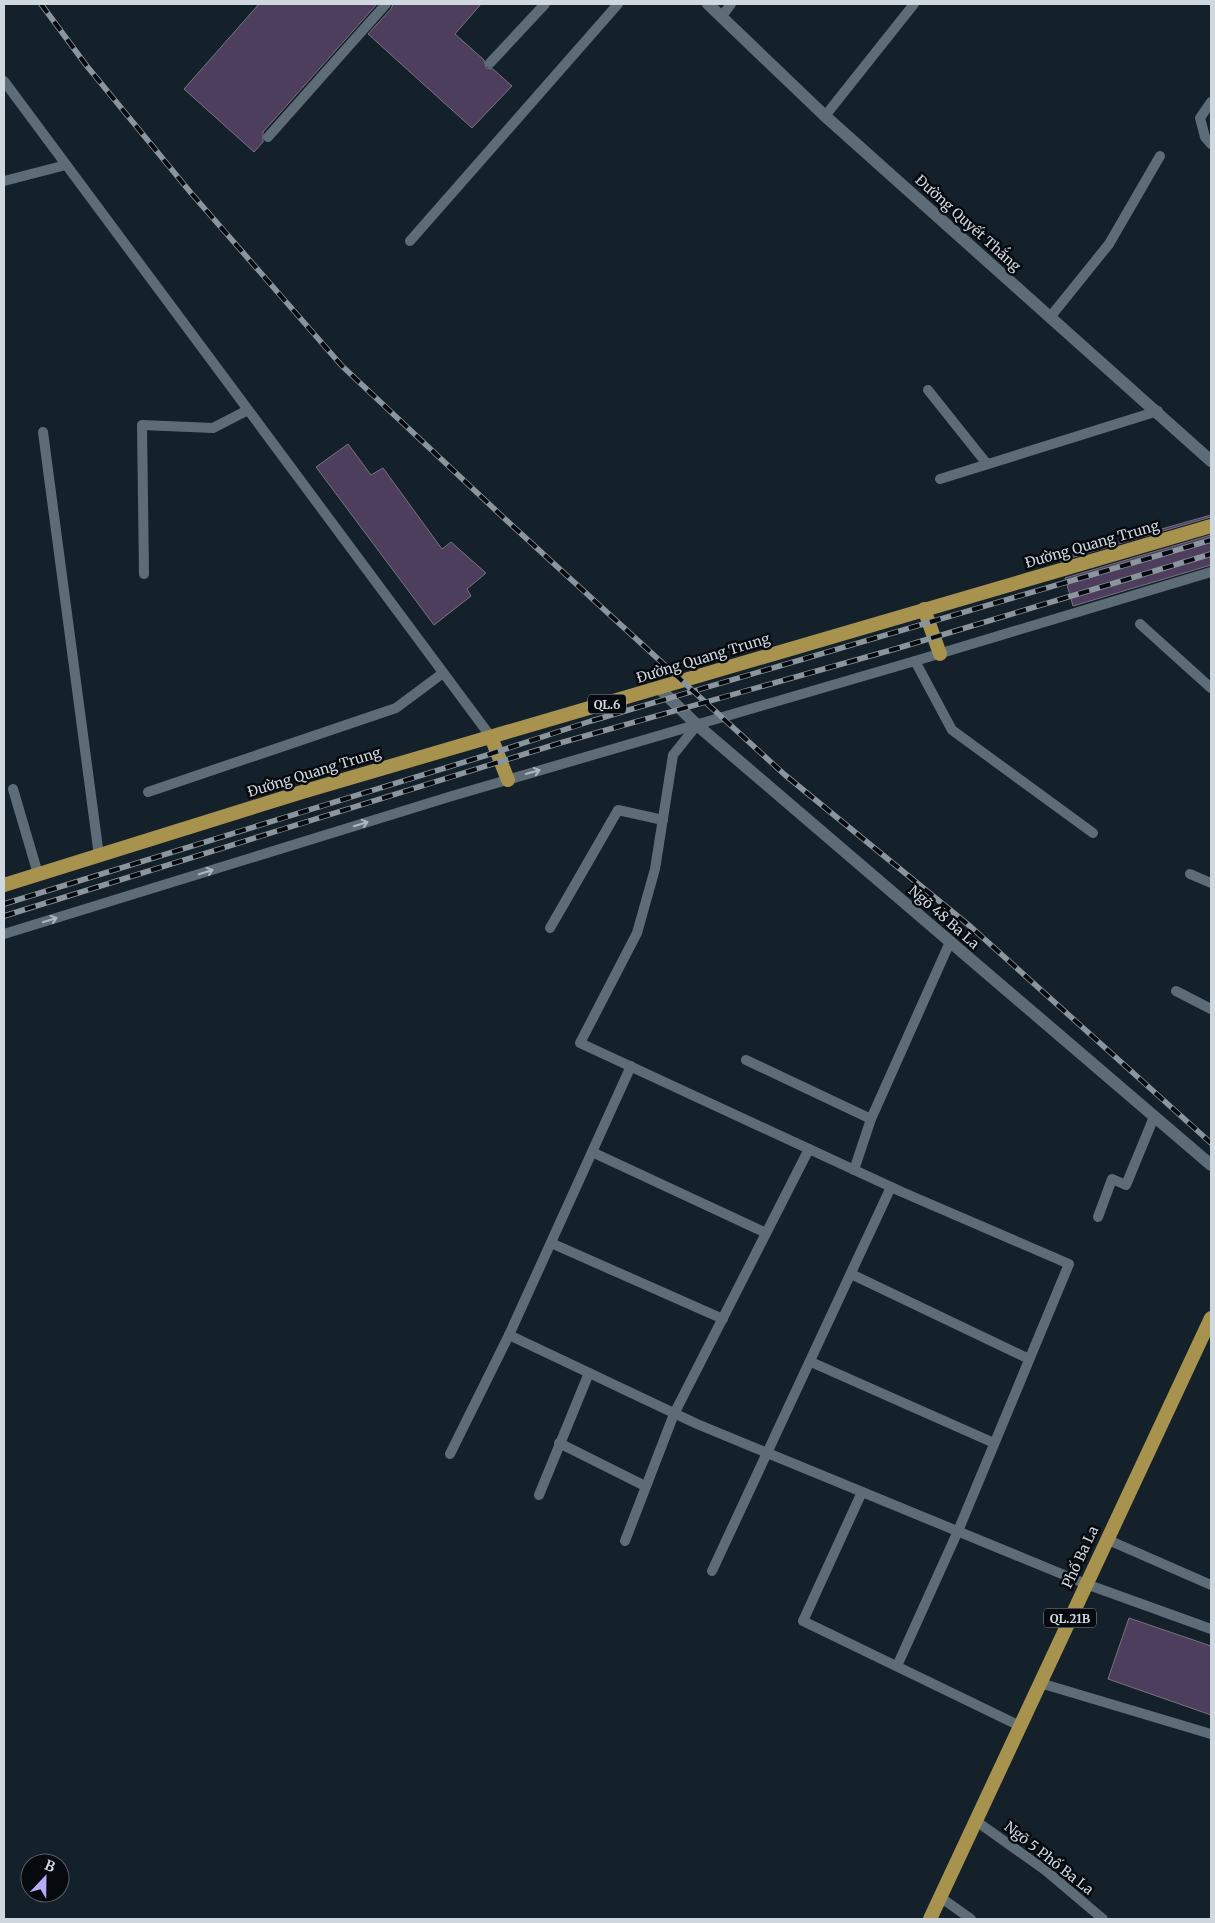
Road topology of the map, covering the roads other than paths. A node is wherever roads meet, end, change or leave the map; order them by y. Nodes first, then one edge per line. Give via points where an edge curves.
1 (386, 4) edge
2 (545, 4) edge
3 (618, 4) edge
4 (708, 4) edge
5 (731, 4) edge
6 (914, 4) edge
7 (722, 16) junction
8 (490, 63) dead end
9 (4, 81) edge
10 (1211, 102) edge
11 (825, 116) junction
12 (268, 137) dead end
13 (1211, 144) edge
14 (1160, 156) dead end
15 (66, 165) junction
16 (4, 181) edge
17 (410, 241) dead end
18 (1051, 316) junction
19 (928, 390) dead end
20 (248, 410) junction
21 (1158, 411) junction
22 (43, 432) dead end
23 (1211, 461) edge
24 (987, 464) junction
25 (940, 479) dead end
26 (1211, 526) edge
27 (1211, 572) edge
28 (144, 574) dead end
29 (924, 609) junction
30 (1140, 624) dead end
31 (940, 654) junction
32 (915, 661) junction
33 (443, 673) junction
34 (1211, 688) edge
35 (660, 689) junction
36 (697, 726) junction
37 (491, 737) junction
38 (508, 780) junction
39 (13, 789) dead end
40 (148, 792) dead end
41 (663, 820) junction
42 (1093, 833) dead end
43 (99, 856) junction
44 (38, 874) junction
45 (1190, 874) dead end
46 (1211, 883) edge
47 (4, 885) edge
48 (550, 928) dead end
49 (4, 934) edge
50 (950, 942) junction
51 (1176, 991) dead end
52 (1211, 1010) edge
53 (746, 1060) dead end
54 (631, 1066) junction
55 (1154, 1117) junction
56 (871, 1119) junction
57 (809, 1149) junction
58 (592, 1152) junction
59 (1211, 1165) edge
60 (854, 1170) junction
61 (891, 1187) junction
62 (1098, 1217) dead end
63 (766, 1233) junction
64 (550, 1243) junction
65 (851, 1274) junction
66 (1211, 1318) edge
67 (723, 1319) junction
68 (509, 1334) junction
69 (1029, 1359) junction
70 (811, 1362) junction
71 (589, 1373) junction
72 (674, 1414) junction
73 (559, 1443) junction
74 (994, 1444) junction
75 (767, 1452) junction
76 (450, 1454) dead end
77 (645, 1486) junction
78 (862, 1492) junction
79 (539, 1495) dead end
80 (958, 1531) junction
81 (1106, 1539) junction
82 (625, 1541) dead end
83 (712, 1571) dead end
84 (1210, 1581) edge
85 (1086, 1584) junction
86 (1211, 1629) edge
87 (897, 1666) junction
88 (1040, 1683) junction
89 (1020, 1726) junction
90 (1211, 1734) edge
91 (976, 1821) junction
92 (940, 1897) junction
93 (930, 1919) edge
94 (971, 1919) edge
95 (1104, 1919) edge

1 - 12 lane
2 - 8 lane
3 - 17 lane
4 - 7 street, Đường Quyết Thắng
5 - 7 lane
6 - 11 lane
7 - 11 street, Đường Quyết Thắng
9 - 15 lane
10 - 13 lane via 1200,118 1205,137
11 - 18 street, Đường Quyết Thắng
14 - 18 lane via 1109,244
15 - 16 lane
15 - 20 lane
18 - 21 street, Đường Quyết Thắng
19 - 24 lane
20 - 28 lane via 213,428 142,425
20 - 33 lane
21 - 23 street, Đường Quyết Thắng
21 - 24 lane
22 - 43 lane
24 - 25 lane
26 - 29 highway, Đường Quang Trung / QL.6
27 - 31 lane
29 - 31 highway
29 - 35 highway, Đường Quang Trung / QL.6
30 - 34 lane
31 - 32 lane
32 - 36 lane
32 - 42 lane via 952,730
33 - 37 lane
33 - 40 lane via 396,708
35 - 36 street, Ngõ 48 Ba La
35 - 37 highway, Đường Quang Trung / QL.6
38 -> 36 lane
36 - 41 lane via 673,755
36 - 50 street, Ngõ 48 Ba La
37 - 38 highway
37 - 43 highway, Đường Quang Trung / QL.6
49 -> 38 lane
39 - 44 lane
41 - 48 lane via 618,810
41 - 54 lane via 655,869 637,933 580,1042
43 - 44 highway, Đường Quang Trung / QL.6
44 - 47 highway, Đường Quang Trung / QL.6
45 - 46 lane
50 - 55 street, Ngõ 48 Ba La
50 - 56 lane
51 - 52 lane
53 - 56 lane
54 - 57 lane
54 - 58 lane
55 - 59 street, Ngõ 48 Ba La
55 - 62 lane via 1126,1185 1112,1179
56 - 60 lane
57 - 60 lane
57 - 63 lane
58 - 63 lane
58 - 64 lane
60 - 61 lane
61 - 65 lane
61 - 69 lane via 1069,1264
63 - 67 lane
64 - 67 lane
64 - 68 lane
65 - 69 lane
65 - 70 lane
66 - 81 highway, Phố Ba La / QL.21B
67 - 72 lane
68 - 71 lane
68 - 76 lane
69 - 74 lane
70 - 74 lane
70 - 75 lane
71 - 72 lane
71 - 73 lane
72 - 75 lane
72 - 77 lane
73 - 77 lane
73 - 79 lane
74 - 80 lane
75 - 78 lane
75 - 83 lane
77 - 82 lane
78 - 80 lane
78 - 87 lane via 803,1621
80 - 85 lane
80 - 87 lane
81 - 84 lane
81 - 85 highway, Phố Ba La / QL.21B
85 - 86 lane
85 - 88 highway, Phố Ba La / QL.21B
87 - 89 lane
88 - 89 highway, Phố Ba La / QL.21B
88 - 90 lane
89 - 91 highway, Phố Ba La / QL.21B
91 - 92 highway, Phố Ba La / QL.21B
91 - 95 lane, Ngõ 5 Phố Ba La via 1045,1870
92 - 93 highway, Phố Ba La / QL.21B
92 - 94 lane

